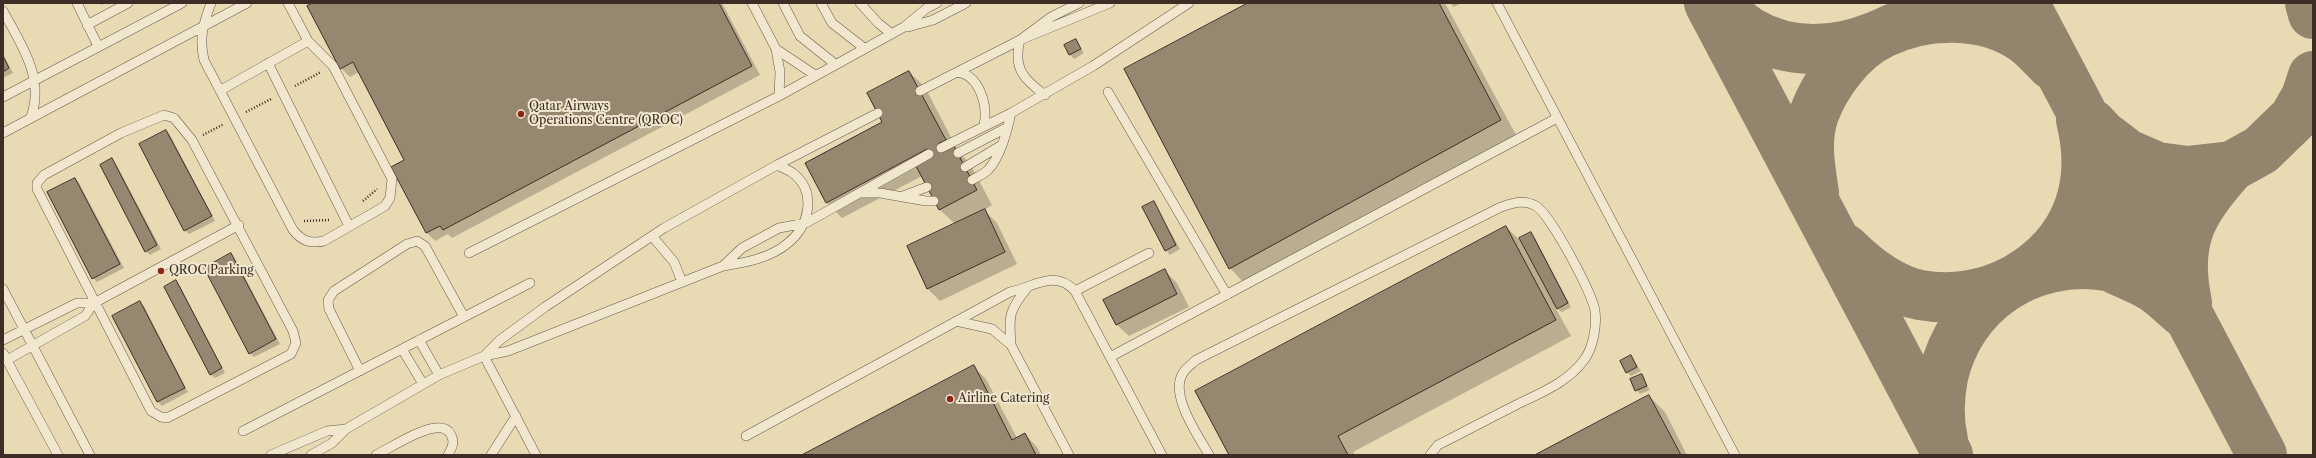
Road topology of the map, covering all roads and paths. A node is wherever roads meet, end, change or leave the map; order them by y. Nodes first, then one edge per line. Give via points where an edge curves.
1 (77, 3) edge
2 (128, 3) edge
3 (182, 3) edge
4 (211, 3) edge
5 (247, 3) edge
6 (288, 3) edge
7 (752, 3) edge
8 (783, 3) edge
9 (821, 3) edge
10 (860, 3) edge
11 (937, 3) edge
12 (966, 3) edge
13 (1079, 3) edge
14 (1110, 3) edge
15 (1189, 3) edge
16 (1497, 3) edge
17 (4, 15) edge
18 (88, 25) junction
19 (203, 26) junction
20 (904, 27) junction
21 (892, 34) junction
22 (1020, 40) junction
23 (308, 41) junction
24 (98, 46) junction
25 (864, 48) junction
26 (776, 49) junction
27 (268, 63) junction
28 (835, 64) junction
29 (333, 66) junction
30 (957, 72) junction
31 (815, 75) junction
32 (35, 80) junction
33 (221, 90) junction
34 (920, 91) dead end
35 (283, 92) junction
36 (1108, 92) dead end
37 (1045, 94) junction
38 (779, 96) junction
39 (3, 97) edge
40 (878, 113) dead end
41 (1011, 113) junction
42 (31, 117) junction
43 (236, 118) junction
44 (1557, 118) junction
45 (984, 125) junction
46 (1008, 127) junction
47 (3, 133) edge
48 (192, 140) junction
49 (1001, 146) junction
50 (941, 148) dead end
51 (958, 153) dead end
52 (929, 154) dead end
53 (778, 165) junction
54 (965, 168) dead end
55 (972, 180) dead end
56 (927, 186) dead end
57 (859, 193) junction
58 (903, 196) junction
59 (934, 200) dead end
60 (806, 222) junction
61 (239, 225) junction
62 (349, 226) junction
63 (652, 236) junction
64 (469, 253) dead end
65 (1149, 253) dead end
66 (723, 266) junction
67 (682, 282) junction
68 (530, 283) dead end
69 (1027, 288) junction
70 (3, 289) edge
71 (1075, 290) junction
72 (1227, 295) junction
73 (94, 303) junction
74 (464, 317) junction
75 (956, 321) junction
76 (24, 330) junction
77 (3, 340) edge
78 (418, 340) junction
79 (32, 345) junction
80 (1011, 345) junction
81 (402, 349) junction
82 (5, 356) edge
83 (484, 356) junction
84 (1110, 356) junction
85 (360, 371) junction
86 (439, 375) junction
87 (423, 384) junction
88 (516, 416) junction
89 (346, 429) junction
90 (243, 431) dead end
91 (746, 436) dead end
92 (58, 455) edge
93 (90, 455) edge
94 (271, 455) edge
95 (311, 455) edge
96 (376, 455) edge
97 (448, 455) edge
98 (491, 455) edge
99 (536, 455) edge
100 (1069, 455) edge
101 (1162, 455) edge
102 (1209, 455) edge
103 (1430, 455) edge
104 (1735, 455) edge

1 - 18 lane
2 - 18 lane
3 - 24 lane
4 - 19 lane
5 - 19 lane
6 - 23 lane
7 - 26 lane
8 - 28 lane via 800,36
9 - 25 lane via 832,22
10 - 21 lane
11 - 20 lane
12 - 20 lane via 933,20
13 - 22 lane via 1051,17
14 - 22 lane
15 - 37 lane
16 - 44 lane
17 - 32 lane via 33,70
18 - 24 lane
19 - 33 lane via 200,43 204,60
19 - 42 lane
20 - 21 lane
21 - 25 lane
22 - 30 lane
22 - 37 lane via 1017,56 1022,73 1029,83
23 - 27 lane
23 - 29 lane
24 - 32 lane
25 - 28 lane
26 - 31 lane
26 - 38 lane via 780,72
27 - 33 lane
27 - 35 lane
28 - 31 lane
29 - 35 path
29 - 62 lane via 392,179 390,198 384,206
30 - 34 lane
30 - 45 lane via 970,77 981,95 986,110
31 - 38 lane
32 - 39 lane
32 - 42 lane via 36,100
33 - 43 lane
35 - 43 path
35 - 62 lane
36 - 72 lane
37 - 41 lane
38 - 64 lane
40 - 53 lane
41 - 45 lane
41 - 46 lane
42 - 47 lane
43 - 48 path
43 - 62 lane via 299,237 306,242 315,243 324,241
44 - 72 lane
44 - 104 lane
45 - 50 lane
46 - 49 lane
46 - 51 lane
48 - 61 lane
48 - 73 lane via 174,118 159,116 121,133 40,178 37,183 39,194
49 - 54 lane
49 - 55 lane via 989,169
52 - 57 lane
53 - 60 lane via 794,174 802,185 807,196
53 - 63 lane
56 - 58 lane
57 - 58 lane
57 - 60 lane
58 - 59 lane via 926,201
60 - 66 lane via 773,232 742,248
60 - 66 lane via 788,243 750,262
61 - 73 lane
61 - 73 lane via 296,337 295,349 291,354 252,375 172,416 161,418 151,411
63 - 67 lane via 674,262
63 - 83 lane via 545,307 500,340
65 - 71 lane
66 - 67 lane
67 - 83 lane via 508,351
68 - 74 lane
69 - 71 lane via 1055,279 1068,283
69 - 75 lane via 1010,292
69 - 80 lane via 1009,320
70 - 76 lane
71 - 84 lane
72 - 84 lane
73 - 76 lane via 77,303
73 - 79 lane via 85,316
74 - 78 lane
74 - 85 lane via 426,246 417,241 408,244 334,291 328,300 329,309
75 - 80 lane via 992,329
75 - 91 lane
76 - 77 lane
76 - 79 lane
78 - 81 lane
78 - 86 lane
79 - 82 lane
79 - 93 lane
80 - 100 lane
81 - 85 lane
81 - 87 lane
82 - 92 lane
83 - 86 lane
83 - 88 lane
84 - 101 lane
85 - 90 lane
86 - 87 lane
87 - 89 lane
88 - 98 lane
88 - 99 lane
89 - 94 lane via 327,432
89 - 95 lane via 332,443
96 - 97 lane via 424,431 440,427 448,429 452,436 453,446
102 - 103 lane via 1180,398 1179,384 1183,373 1196,360 1514,202 1526,202 1536,206 1548,218 1590,295 1595,311 1591,346 1585,359 1562,381 1438,445

